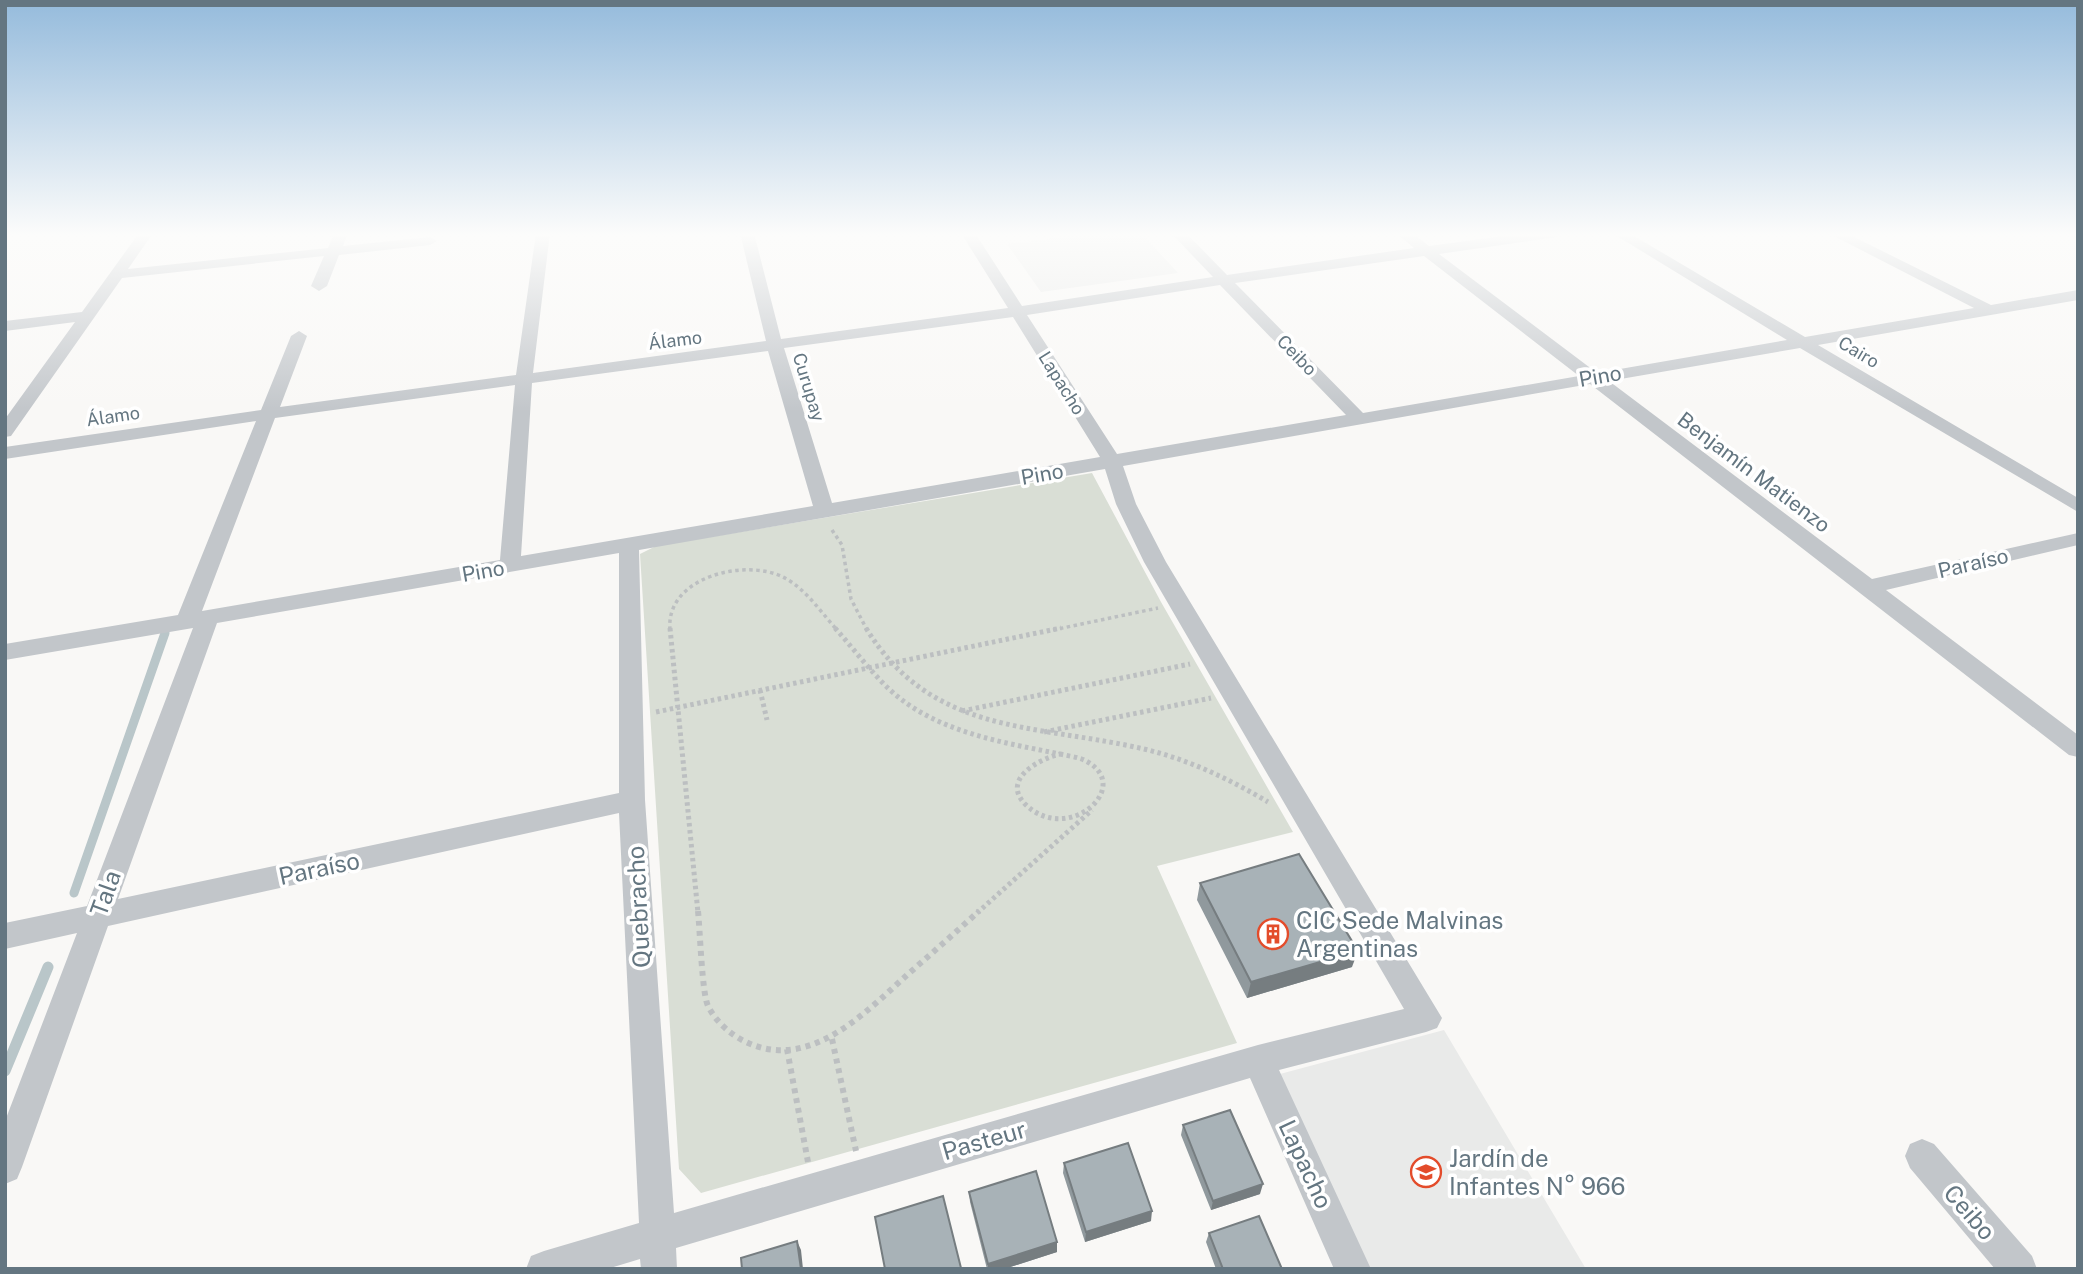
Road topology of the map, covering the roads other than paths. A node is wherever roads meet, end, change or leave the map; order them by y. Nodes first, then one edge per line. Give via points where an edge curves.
1 (105, 292) edge
2 (535, 292) edge
3 (762, 292) edge
4 (1005, 292) edge
5 (1143, 292) edge
6 (1236, 292) edge
7 (1480, 292) edge
8 (1720, 292) edge
9 (1954, 292) edge
10 (2078, 295) edge
11 (1989, 310) junction
12 (1017, 312) junction
13 (88, 316) junction
14 (5, 326) edge
15 (299, 336) dead end
16 (1802, 341) junction
17 (775, 346) junction
18 (1592, 378) junction
19 (524, 379) junction
20 (268, 414) junction
21 (1357, 417) junction
22 (5, 432) edge
23 (5, 453) edge
24 (1112, 461) junction
25 (2078, 506) edge
26 (816, 513) junction
27 (2078, 539) edge
28 (629, 546) junction
29 (510, 566) junction
30 (1868, 587) junction
31 (197, 621) junction
32 (5, 652) edge
33 (2078, 748) edge
34 (632, 800) junction
35 (96, 917) junction
36 (5, 936) edge
37 (1426, 1018) joint
38 (1258, 1060) junction
39 (1922, 1156) dead end
40 (5, 1167) edge
41 (657, 1236) junction
42 (544, 1269) edge
43 (659, 1269) edge
44 (1353, 1269) edge
45 (2019, 1269) edge

1 - 13 street
2 - 19 street
3 - 17 street, Curupay
4 - 12 street, Lapacho
5 - 12 street, Álamo
6 - 21 street, Ceibo
7 - 18 street, Benjamín Matienzo
8 - 16 street, Cairo
9 - 11 street
10 - 11 street, Pino
11 - 16 street, Pino
12 - 17 street, Álamo
12 - 24 street, Lapacho
13 - 14 street
13 - 22 street
15 - 20 street, Tala
16 - 18 street, Pino
16 - 25 street, Cairo
17 - 19 street, Álamo
17 - 26 street, Curupay
18 - 21 street, Pino
18 - 30 street, Benjamín Matienzo
19 - 20 street, Álamo
19 - 29 street
20 - 23 street, Álamo
20 - 31 street, Tala
21 - 24 street, Pino
24 - 26 street, Pino
24 - 37 street, Lapacho via 1126,504 1179,604
26 - 28 street, Pino
27 - 30 street, Paraíso
28 - 29 street, Pino
28 - 34 street, Quebracho
29 - 31 street, Pino
30 - 33 street, Benjamín Matienzo
31 - 32 street, Pino
31 - 35 street, Tala
34 - 35 street, Paraíso
34 - 41 street, Quebracho
35 - 36 street, Paraíso
35 - 40 street, Tala
37 - 38 street, Pasteur
38 - 41 street, Pasteur
38 - 44 street, Lapacho
39 - 45 street, Ceibo
41 - 42 street, Pasteur
41 - 43 street, Quebracho

